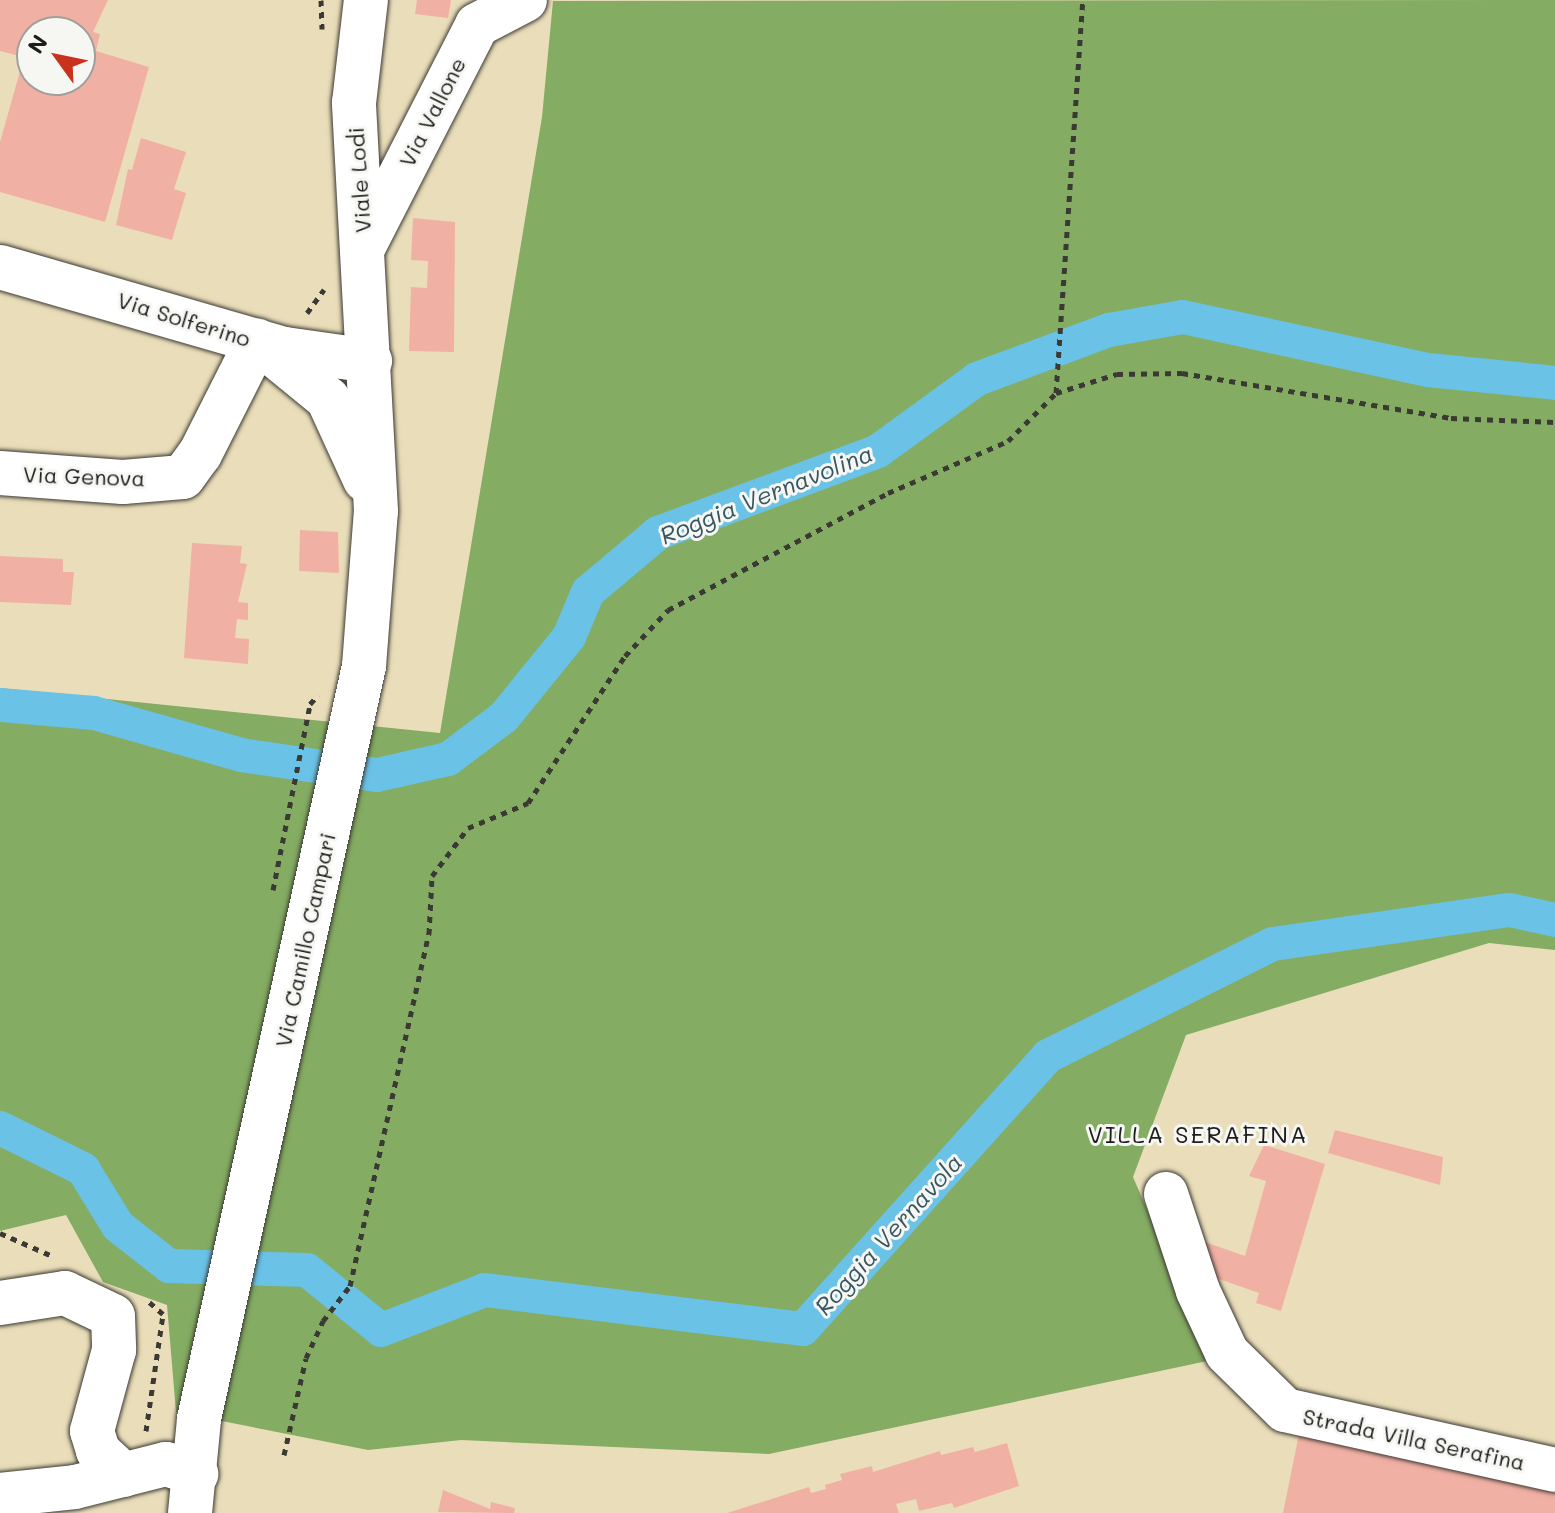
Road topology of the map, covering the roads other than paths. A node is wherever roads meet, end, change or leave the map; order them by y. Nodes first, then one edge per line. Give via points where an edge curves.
1 (366, 0) edge
2 (525, 0) edge
3 (363, 248) junction
4 (0, 267) edge
5 (257, 341) junction
6 (370, 361) junction
7 (0, 473) edge
8 (376, 511) junction
9 (1166, 1194) dead end
10 (0, 1303) edge
11 (1555, 1470) edge
12 (124, 1475) junction
13 (193, 1494) edge
14 (0, 1495) edge

1 - 3 street, Viale Lodi via 354,103
2 - 3 street, Via Vallone via 477,25
3 - 6 street, Viale Lodi
4 - 5 street, Via Solferino
5 - 6 street, Via Solferino
5 - 7 street, Via Genova via 183,477 123,482
5 - 8 street via 328,399
6 - 8 street, Via Camillo Campari
8 - 13 street, Via Camillo Campari via 364,666 199,1419
9 - 11 street, Strada Villa Serafina via 1198,1291 1227,1353 1285,1410
10 - 12 street via 65,1293 113,1316 114,1350 92,1431 98,1451
12 - 13 street via 166,1464
12 - 14 street via 75,1487

